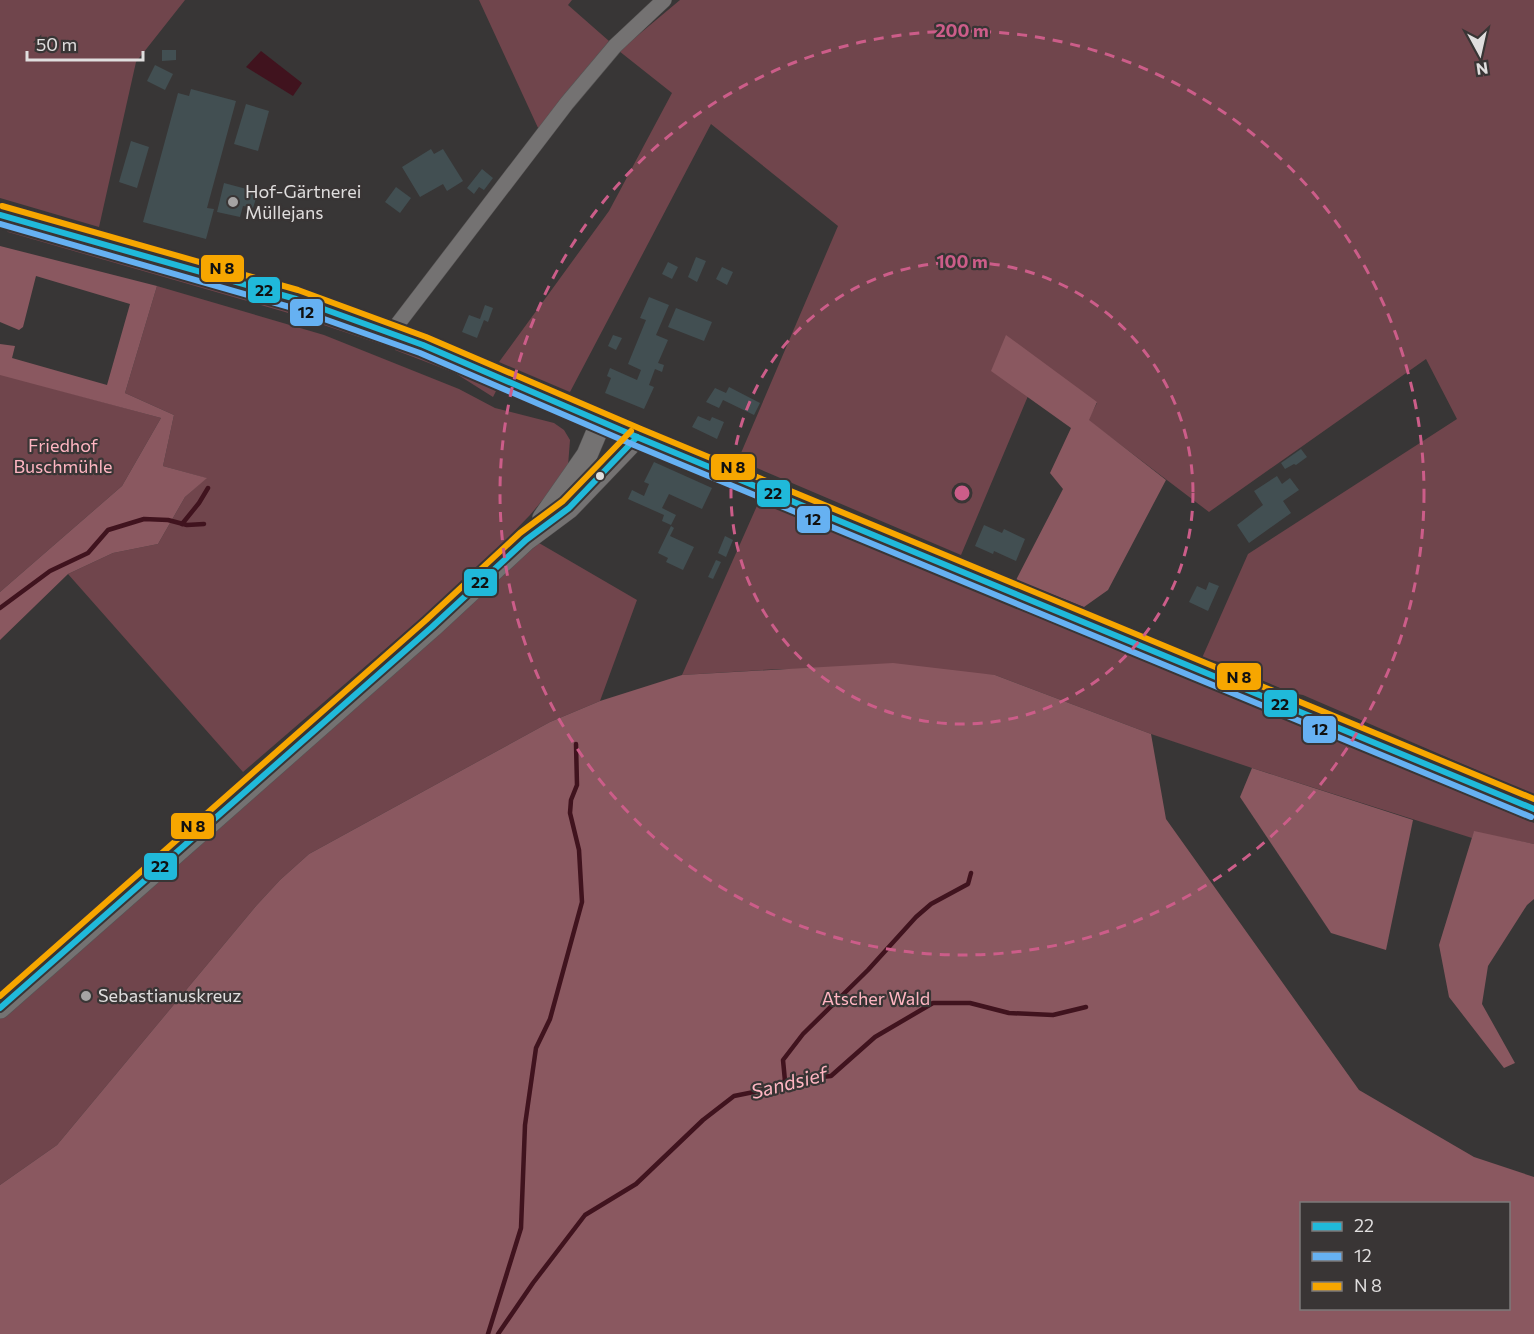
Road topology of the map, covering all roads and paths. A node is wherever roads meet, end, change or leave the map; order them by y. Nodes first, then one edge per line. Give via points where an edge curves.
1 (664, 0) edge
2 (0, 214) edge
3 (393, 334) junction
4 (601, 422) junction
5 (637, 437) junction
6 (526, 540) junction
7 (1534, 809) edge
8 (0, 1008) edge

1 - 3 street via 615,46 567,103
2 - 3 main road via 296,299
3 - 4 main road
4 - 5 main road
4 - 6 main road via 587,455
5 - 6 main road via 569,508
5 - 7 main road
6 - 8 main road

